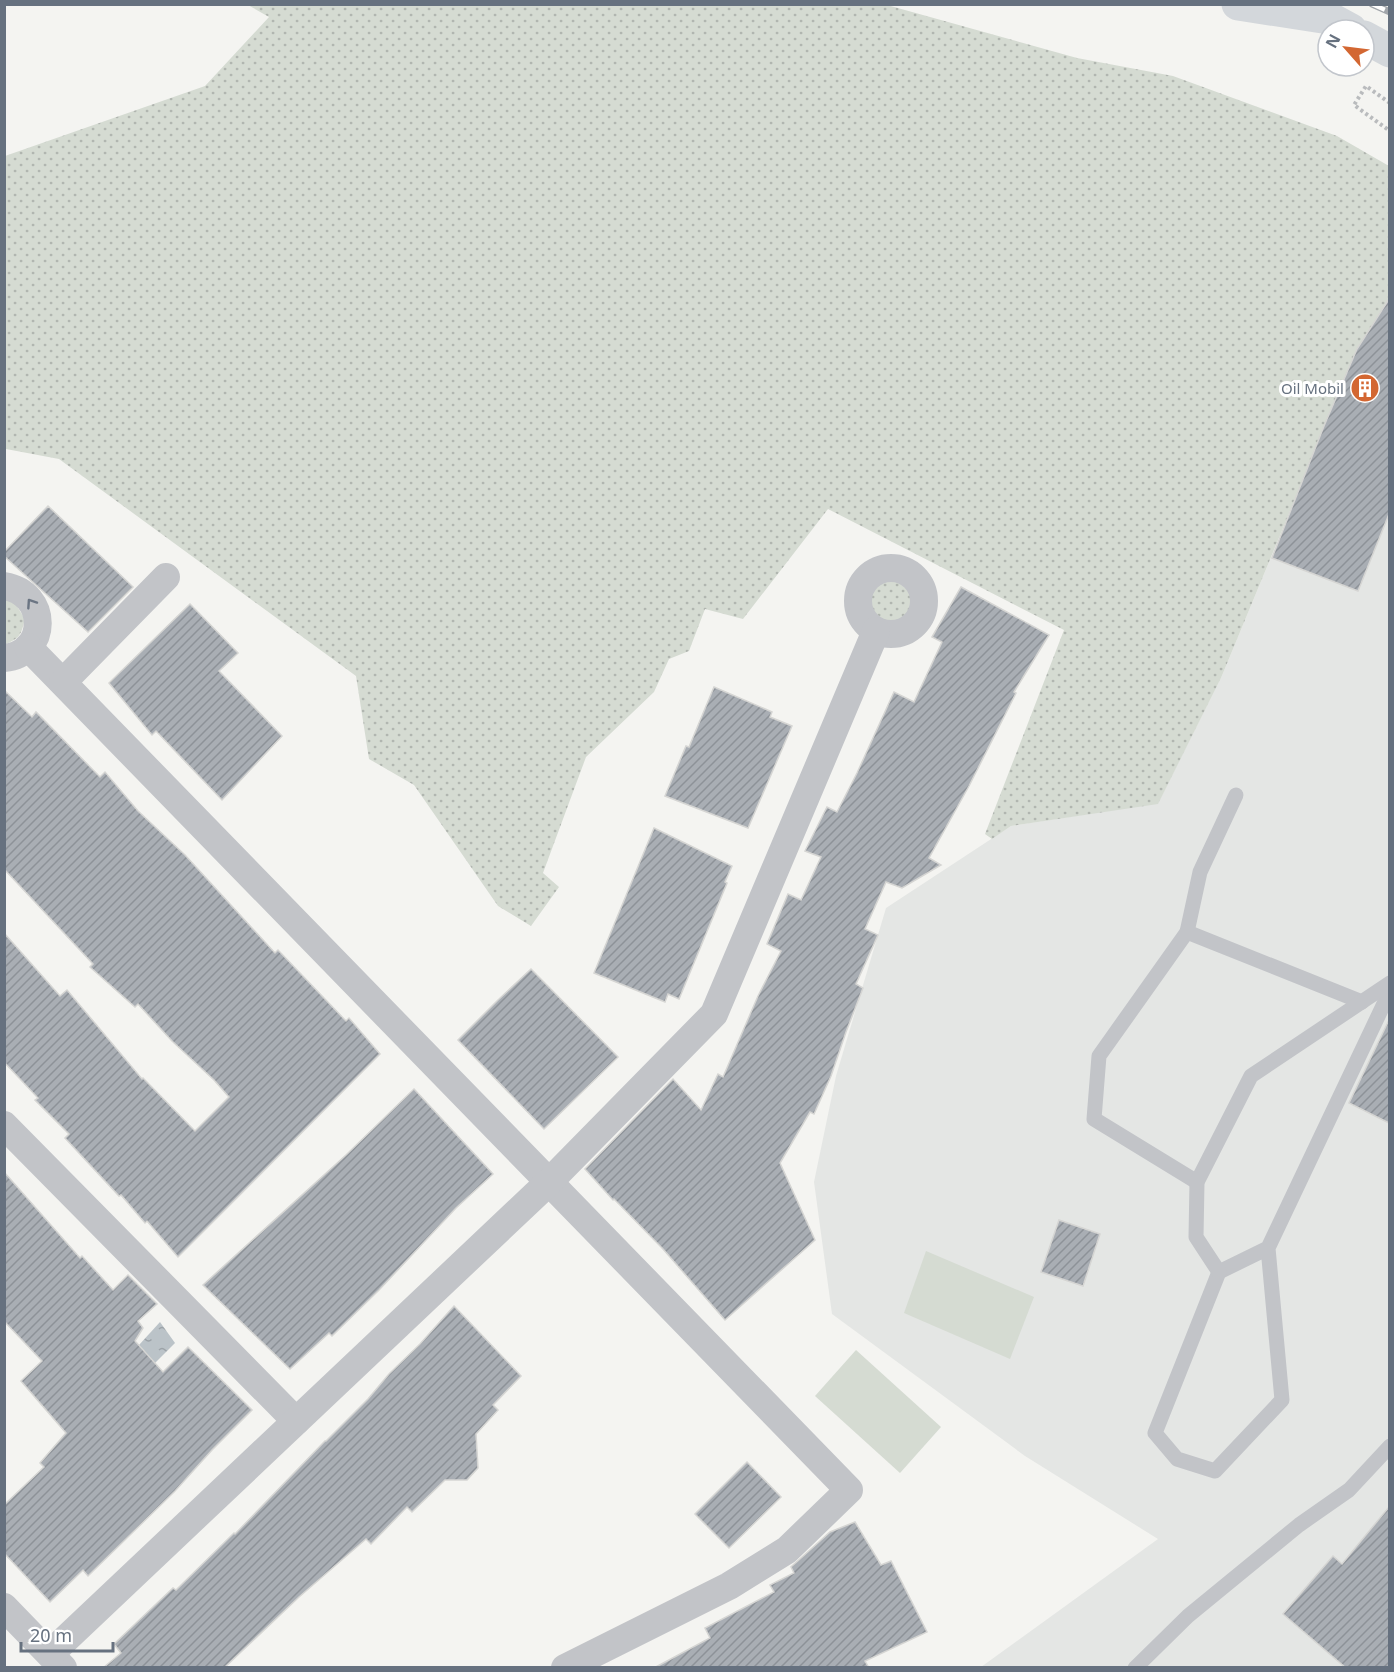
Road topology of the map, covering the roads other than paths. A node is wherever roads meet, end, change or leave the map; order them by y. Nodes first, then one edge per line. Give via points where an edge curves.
1 (1238, 4) edge
2 (1285, 4) edge
3 (1324, 18) edge
4 (1316, 19) edge
5 (166, 577) dead end
6 (4, 586) edge
7 (876, 631) dead end
8 (16, 652) edge
9 (63, 682) junction
10 (1236, 795) dead end
11 (1187, 932) junction
12 (1389, 983) edge
13 (1389, 991) edge
14 (1362, 1002) junction
15 (4, 1125) edge
16 (549, 1182) junction
17 (1197, 1182) junction
18 (1268, 1248) junction
19 (1219, 1272) junction
20 (296, 1421) junction
21 (1389, 1446) edge
22 (4, 1607) edge
23 (57, 1660) edge
24 (565, 1668) edge
25 (1135, 1668) edge

1 - 4 main road
2 - 3 main road
5 - 9 street
8 -> 6 street via 36,636 37,612 23,592
7 - 16 street via 714,1014
8 - 9 street
9 - 16 street
10 - 11 lane via 1200,872
11 - 14 lane
11 - 17 lane via 1099,1056 1094,1119
12 - 14 lane
13 - 18 lane
14 - 17 lane via 1251,1076
15 - 20 street
16 - 20 street
16 - 24 street via 849,1490 787,1550 739,1580
17 - 19 lane via 1196,1237
18 - 19 lane
18 - 19 lane via 1282,1400 1215,1471 1177,1459 1155,1433
20 - 23 street
21 - 25 lane via 1349,1490 1299,1525 1188,1616
22 - 23 street

